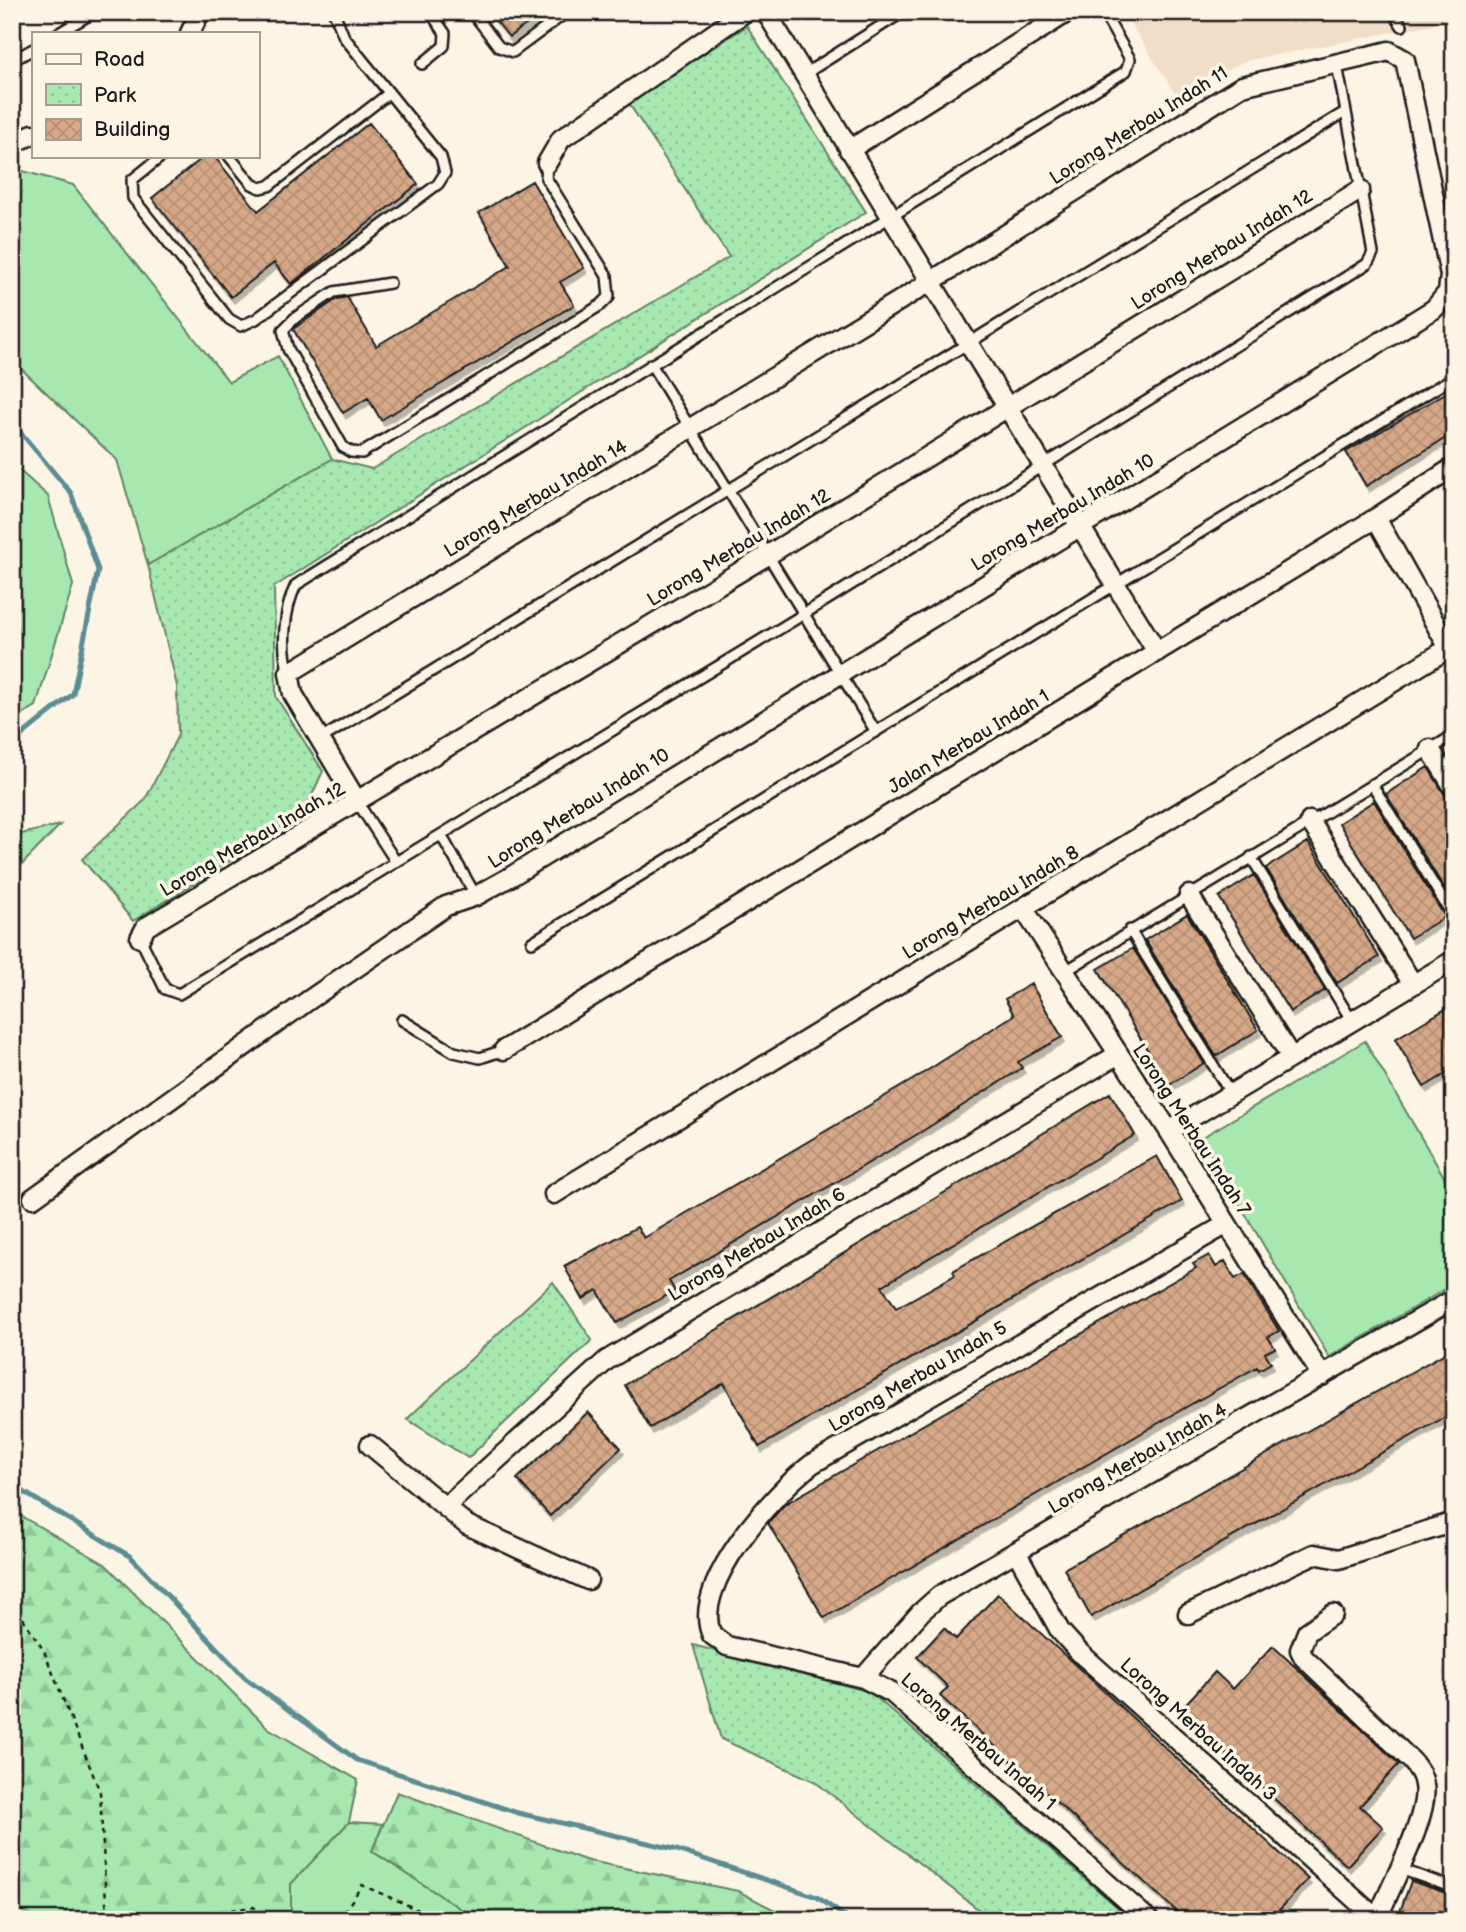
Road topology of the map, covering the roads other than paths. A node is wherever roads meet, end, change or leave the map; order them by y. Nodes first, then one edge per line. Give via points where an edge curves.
1 (94, 12) edge
2 (200, 12) edge
3 (334, 12) edge
4 (430, 12) edge
5 (472, 12) edge
6 (567, 12) edge
7 (745, 12) edge
8 (766, 12) edge
9 (903, 12) edge
10 (1068, 12) edge
11 (1103, 12) edge
12 (1393, 12) edge
13 (1402, 26) dead end
14 (61, 32) edge
15 (190, 32) edge
16 (32, 50) edge
17 (1389, 51) joint
18 (12, 61) edge
19 (422, 64) dead end
20 (1337, 65) junction
21 (803, 75) junction
22 (388, 94) junction
23 (1345, 112) junction
24 (32, 134) edge
25 (12, 144) edge
26 (849, 150) junction
27 (160, 158) edge
28 (231, 158) edge
29 (547, 163) joint
30 (1360, 190) junction
31 (892, 219) junction
32 (930, 282) junction
33 (390, 283) dead end
34 (967, 342) junction
35 (651, 364) junction
36 (1454, 377) edge
37 (1007, 407) junction
38 (691, 429) junction
39 (1043, 466) junction
40 (1454, 467) edge
41 (730, 492) junction
42 (1376, 518) junction
43 (1081, 528) junction
44 (768, 555) junction
45 (1115, 583) junction
46 (804, 614) junction
47 (1451, 646) edge
48 (1157, 652) junction
49 (839, 672) junction
50 (289, 673) junction
51 (876, 732) junction
52 (1454, 735) edge
53 (319, 740) junction
54 (1430, 749) junction
55 (1372, 784) junction
56 (1454, 788) edge
57 (358, 803) junction
58 (1310, 821) junction
59 (441, 835) junction
60 (1251, 857) junction
61 (396, 862) junction
62 (1189, 895) junction
63 (476, 896) junction
64 (1023, 908) junction
65 (1454, 918) edge
66 (1130, 930) junction
67 (140, 938) joint
68 (532, 942) dead end
69 (1454, 960) edge
70 (1064, 972) junction
71 (1413, 984) junction
72 (402, 1020) dead end
73 (1352, 1021) junction
74 (504, 1050) joint
75 (1117, 1055) junction
76 (1291, 1057) junction
77 (1231, 1094) junction
78 (1168, 1131) junction
79 (554, 1194) dead end
80 (33, 1198) dead end
81 (1227, 1224) junction
82 (1454, 1299) edge
83 (1322, 1376) junction
84 (370, 1445) dead end
85 (445, 1507) junction
86 (1454, 1522) edge
87 (1017, 1553) junction
88 (588, 1580) dead end
89 (1188, 1614) dead end
90 (1333, 1614) dead end
91 (712, 1635) joint
92 (863, 1678) junction
93 (1398, 1868) junction
94 (1454, 1888) edge
95 (1454, 1912) edge
96 (1377, 1919) edge
97 (1149, 1920) edge
98 (1451, 1920) edge

1 - 14 lane
2 - 15 street
3 - 22 lane via 344,37
4 - 19 lane via 445,33 444,46
5 - 6 lane via 499,47 513,52
7 - 29 street via 561,139
8 - 21 street
9 - 21 lane
10 - 26 street
11 - 31 lane via 1130,59 1126,71
12 - 13 lane
16 - 18 lane
17 - 20 street, Lorong Merbau Indah 11
17 - 43 street, Lorong Merbau Indah 10 via 1405,60 1450,275 1448,292 1434,309
20 - 23 lane
20 - 32 street, Lorong Merbau Indah 11 via 1242,86
21 - 26 street
22 - 27 lane via 441,158 443,179 249,324 241,326 229,319 133,198 132,180
22 - 28 lane via 269,186 252,184
23 - 30 lane
23 - 34 lane
24 - 25 street
26 - 31 street
29 - 33 lane via 547,178 607,276 609,297 362,453 351,452 343,447 288,349 283,330 334,292
30 - 37 street, Lorong Merbau Indah 12
30 - 39 lane via 1373,253 1367,264
31 - 32 street
31 - 35 lane
32 - 34 street
32 - 38 street, Lorong Merbau Indah 14
34 - 37 street
34 - 41 lane
35 - 38 lane
35 - 50 lane via 296,585 290,596 283,655
36 - 45 lane
37 - 39 street
37 - 44 street, Lorong Merbau Indah 12
38 - 41 lane
38 - 50 street, Lorong Merbau Indah 14
39 - 43 street
39 - 46 lane
40 - 42 street, Jalan Merbau Indah 1
41 - 44 lane
41 - 53 lane
42 - 47 street, Lorong Merbau Indah 8
42 - 48 street, Jalan Merbau Indah 1
43 - 45 street
43 - 49 street, Lorong Merbau Indah 10
44 - 46 lane
44 - 57 street, Lorong Merbau Indah 12
45 - 48 street
45 - 51 lane
46 - 49 lane
46 - 59 lane
47 - 64 street, Lorong Merbau Indah 8
48 - 74 street, Jalan Merbau Indah 1
49 - 51 lane
49 - 63 street, Lorong Merbau Indah 10
50 - 53 street via 293,694
51 - 68 lane
52 - 54 lane
53 - 57 street
54 - 55 lane
54 - 56 street
55 - 58 lane
55 - 65 lane
57 - 61 lane
57 - 67 street, Lorong Merbau Indah 12 via 146,927
58 - 60 lane
58 - 71 street
59 - 61 lane
59 - 63 lane
60 - 62 lane
60 - 73 lane
61 - 67 lane via 179,993 164,989
62 - 66 lane
62 - 76 street
63 - 80 street, Lorong Merbau Indah 10 via 446,906
64 - 70 street, Lorong Merbau Indah 7
64 - 79 street, Lorong Merbau Indah 8
66 - 70 lane
66 - 77 lane
69 - 71 street
70 - 75 street, Lorong Merbau Indah 7
71 - 73 street
72 - 74 lane via 454,1052 480,1058
73 - 76 street
75 - 78 street, Lorong Merbau Indah 7
75 - 85 street, Lorong Merbau Indah 6 via 607,1360
76 - 77 street
77 - 78 street
78 - 81 street, Lorong Merbau Indah 7
81 - 83 street, Lorong Merbau Indah 7
81 - 91 street, Lorong Merbau Indah 5 via 845,1443 785,1485 744,1533 713,1591 706,1613
82 - 83 street, Lorong Merbau Indah 4
83 - 87 street, Lorong Merbau Indah 4
84 - 85 street
85 - 88 street via 467,1525
86 - 89 street via 1339,1559 1314,1554
87 - 92 street, Lorong Merbau Indah 4 via 939,1596
87 - 96 street, Lorong Merbau Indah 3 via 1060,1630 1079,1651
90 - 93 street via 1307,1632 1300,1650 1304,1658 1412,1761 1423,1781 1424,1807
91 - 92 street, Lorong Merbau Indah 1 via 727,1646
92 - 97 street, Lorong Merbau Indah 1 via 892,1693
93 - 94 lane
93 - 96 street
95 - 98 lane

